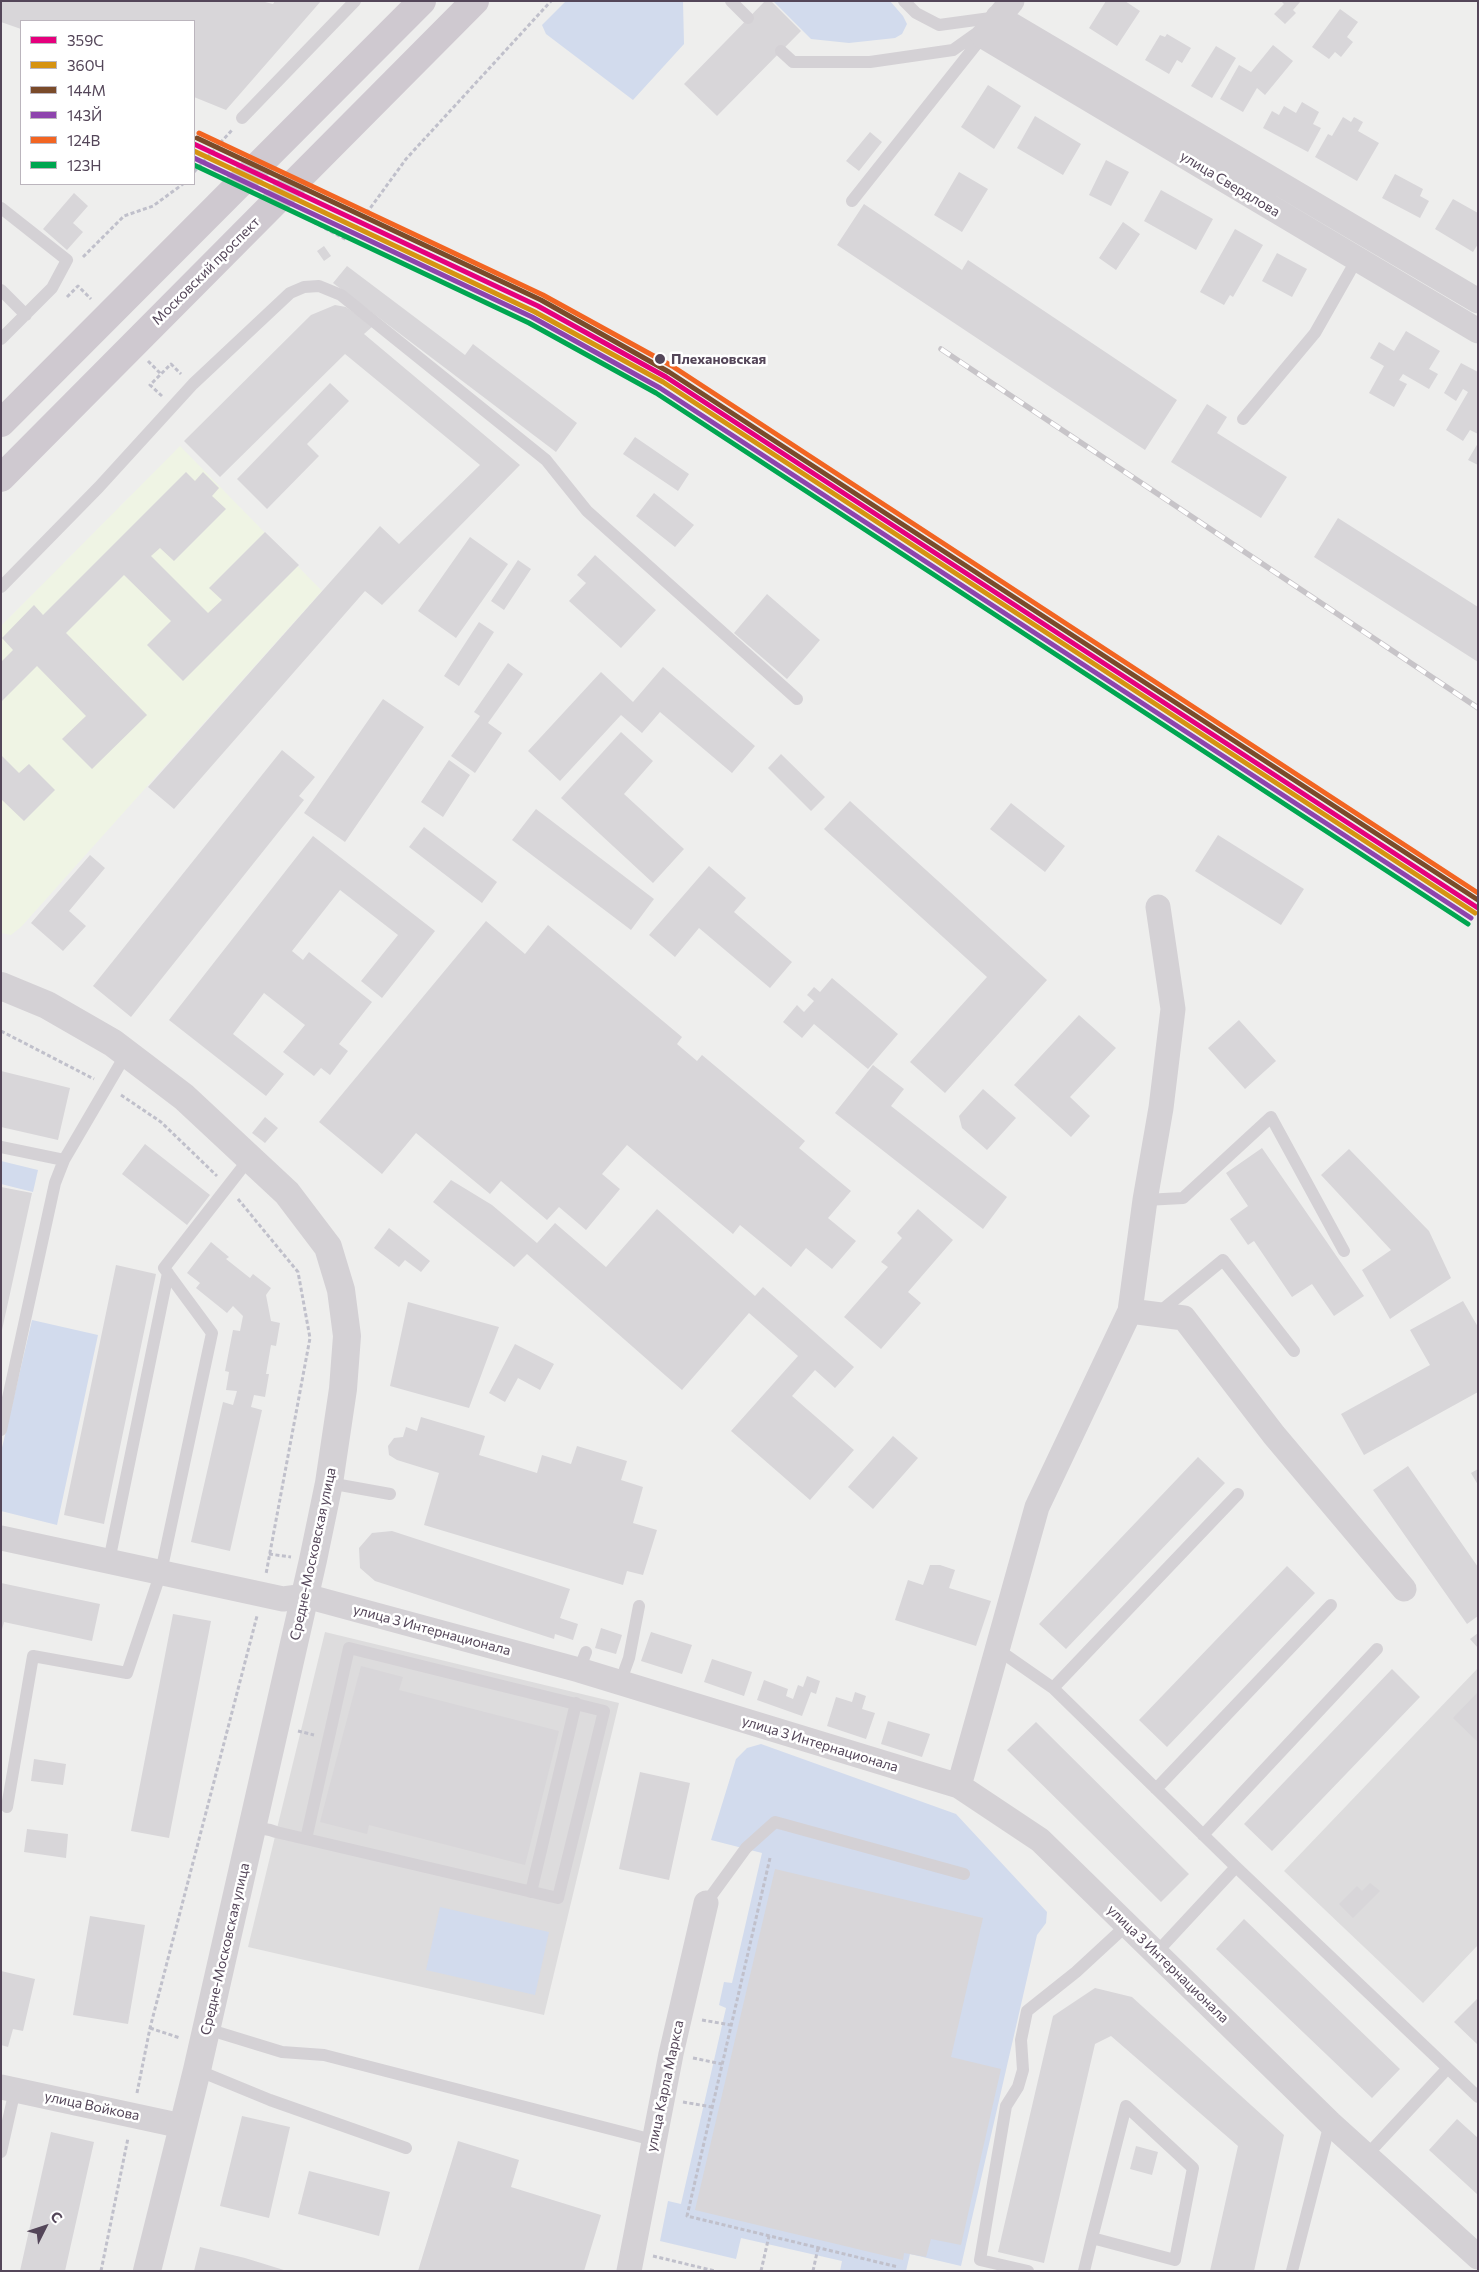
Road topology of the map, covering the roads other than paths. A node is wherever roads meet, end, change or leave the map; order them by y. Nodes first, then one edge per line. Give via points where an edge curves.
1 (355, 1) edge
2 (422, 1) edge
3 (475, 1) edge
4 (731, 1) edge
5 (904, 1) edge
6 (748, 18) dead end
7 (998, 18) edge
8 (781, 51) dead end
9 (242, 118) road end
10 (852, 201) dead end
11 (1, 208) edge
12 (1357, 259) junction
13 (1, 290) edge
14 (1478, 301) edge
15 (26, 315) junction
16 (1478, 331) edge
17 (1, 339) edge
18 (1243, 419) dead end
19 (1, 423) edge
20 (1, 478) edge
21 (1, 586) edge
22 (797, 700) dead end
23 (1158, 907) dead end
24 (1, 986) edge
25 (126, 1054) junction
26 (1, 1147) edge
27 (249, 1159) junction
28 (64, 1160) junction
29 (1145, 1200) junction
30 (1344, 1251) dead end
31 (168, 1273) junction
32 (1130, 1311) junction
33 (1157, 1314) junction
34 (1294, 1351) dead end
35 (1, 1430) edge
36 (329, 1483) junction
37 (390, 1494) dead end
38 (1238, 1494) dead end
39 (1, 1538) edge
40 (109, 1561) junction
41 (161, 1572) junction
42 (1404, 1589) dead end
43 (306, 1596) junction
44 (1331, 1605) dead end
45 (639, 1606) dead end
46 (1377, 1649) dead end
47 (997, 1650) junction
48 (620, 1684) junction
49 (1053, 1688) junction
50 (576, 1704) junction
51 (959, 1786) junction
52 (1156, 1789) junction
53 (7, 1807) dead end
54 (253, 1827) junction
55 (1203, 1835) junction
56 (306, 1839) junction
57 (1236, 1868) junction
58 (964, 1874) dead end
59 (531, 1892) junction
60 (706, 1903) joint
61 (1128, 1924) junction
62 (1156, 1952) junction
63 (207, 2029) junction
64 (1447, 2069) junction
65 (197, 2070) junction
66 (8, 2089) edge
67 (1475, 2089) edge
68 (1330, 2123) junction
69 (182, 2126) junction
70 (653, 2140) junction
71 (406, 2148) dead end
72 (1, 2152) edge
73 (1366, 2156) junction
74 (1092, 2238) junction
75 (1478, 2257) edge
76 (631, 2261) edge
77 (147, 2271) edge
78 (1028, 2271) edge
79 (1084, 2271) edge
80 (1292, 2271) edge

1 - 9 lane
2 - 19 main road
3 - 20 main road, Московский проспект
4 - 6 lane
5 - 7 lane via 916,13 938,25
7 - 8 lane via 954,50 870,62 793,62
7 - 10 lane
7 - 12 street, улица Свердлова
7 - 14 street, улица Свердлова
11 - 15 lane via 67,260 52,288
12 - 16 street, улица Свердлова
12 - 18 lane via 1314,333
13 - 15 lane
15 - 17 lane
21 - 22 lane via 99,487 193,384 290,293 304,287 320,286 341,295 546,460 587,511
23 - 29 street via 1173,1009
24 - 25 street, Средне-Московская улица via 47,1005
25 - 27 street, Средне-Московская улица via 184,1097
25 - 28 lane
26 - 28 lane
27 - 31 lane via 164,1268
27 - 36 street, Средне-Московская улица via 287,1193 328,1247 341,1290 347,1336
28 - 35 lane via 55,1183
29 - 30 lane via 1183,1198 1271,1117
29 - 32 street
31 - 40 lane
31 - 41 lane via 212,1333
32 - 33 street
32 - 47 street via 1037,1507
33 - 34 lane via 1223,1260
33 - 42 street via 1184,1318 1274,1435
36 - 37 lane
36 - 43 street, Средне-Московская улица
38 - 49 lane
39 - 40 street, улица 3 Интернационала
40 - 41 street, улица 3 Интернационала
41 - 43 street, улица 3 Интернационала via 283,1599
41 - 53 lane via 127,1673 33,1656
43 - 48 street, улица 3 Интернационала via 582,1661
43 - 54 street, Средне-Московская улица
44 - 52 lane
45 - 48 lane via 629,1658
46 - 55 lane
47 - 49 lane
47 - 51 street
48 - 51 street, улица 3 Интернационала
49 - 52 lane
50 - 56 lane via 349,1648
50 - 59 lane
50 - 59 lane via 604,1711 558,1898
51 - 61 street, улица 3 Интернационала via 1040,1840
52 - 55 lane
54 - 56 lane
54 - 63 street, Средне-Московская улица
55 - 57 lane
56 - 59 lane
57 - 62 lane
57 - 64 lane
58 - 60 lane via 775,1822 746,1848
60 - 70 street, улица Карла Маркса
61 - 62 street, улица 3 Интернационала
61 - 78 lane via 1027,2011 1021,2040 1023,2070 1018,2087 1006,2106 980,2260
62 - 68 street, улица 3 Интернационала
63 - 65 street, Средне-Московская улица
63 - 70 lane via 282,2052 324,2056
64 - 67 lane
64 - 73 lane
65 - 69 street, Средне-Московская улица
65 - 71 lane via 270,2100
66 - 69 street, улица Войкова
66 - 72 lane
68 - 73 street, улица 3 Интернационала
68 - 80 lane
69 - 77 street, Средне-Московская улица
70 - 76 street, улица Карла Маркса
73 - 75 street, улица 3 Интернационала
74 - 74 lane via 1175,2260 1193,2168 1126,2106
74 - 79 lane

